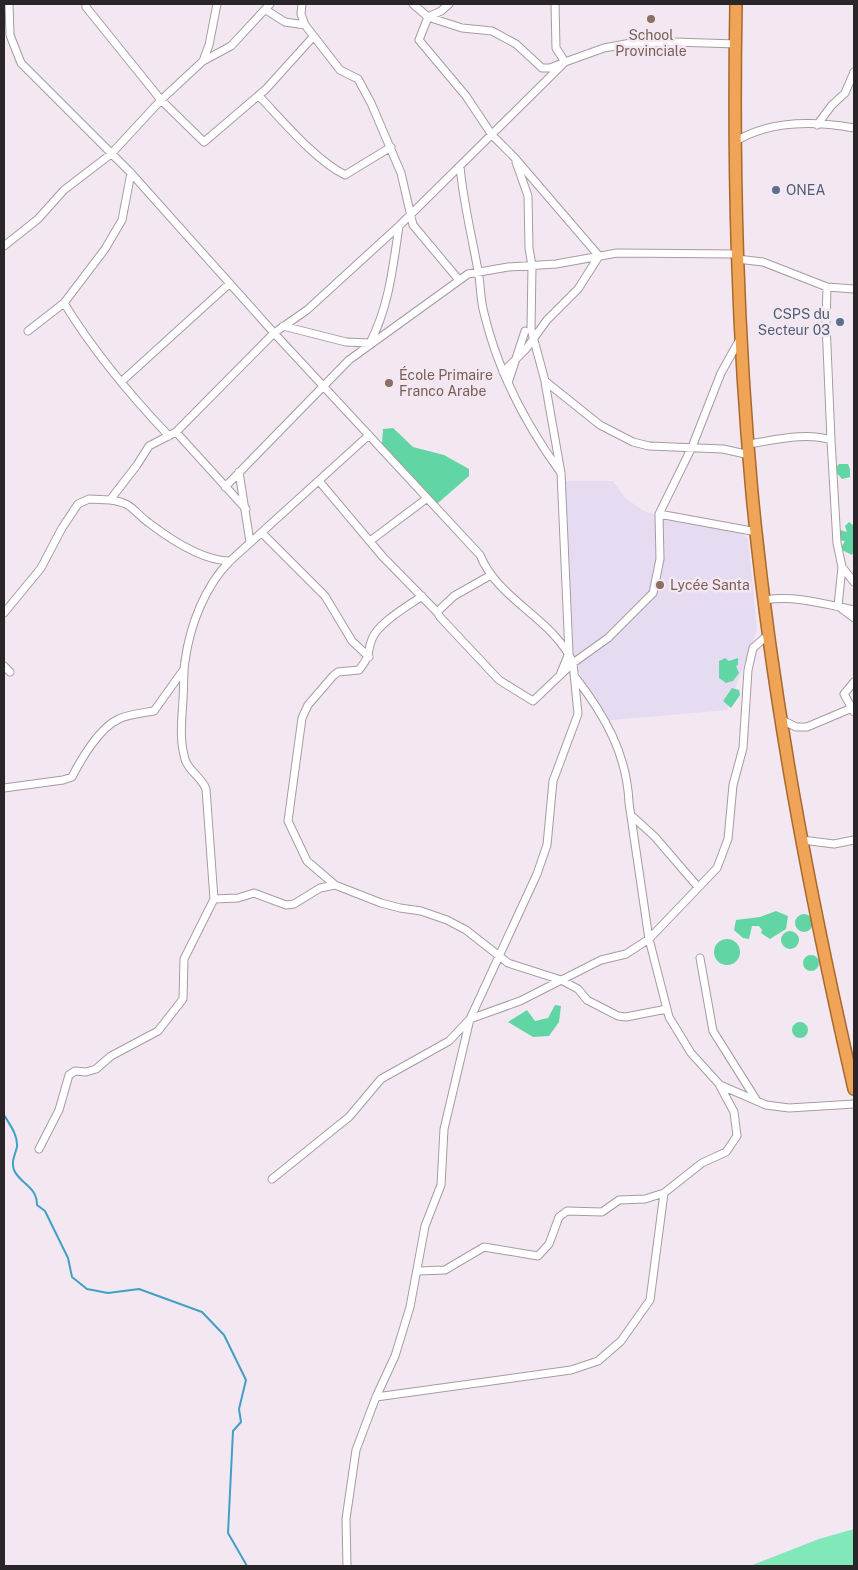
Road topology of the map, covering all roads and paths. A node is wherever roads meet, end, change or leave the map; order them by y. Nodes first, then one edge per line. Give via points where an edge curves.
1 (9, 4) edge
2 (86, 4) edge
3 (217, 4) edge
4 (302, 4) edge
5 (413, 4) edge
6 (449, 4) edge
7 (554, 4) edge
8 (736, 4) edge
9 (268, 7) edge
10 (428, 16) junction
11 (305, 25) junction
12 (313, 37) junction
13 (736, 44) junction
14 (203, 61) junction
15 (564, 62) junction
16 (854, 72) edge
17 (259, 96) junction
18 (161, 100) junction
19 (817, 125) junction
20 (852, 127) edge
21 (492, 135) junction
22 (736, 141) junction
23 (391, 147) junction
24 (111, 154) junction
25 (514, 157) junction
26 (460, 166) junction
27 (131, 173) junction
28 (409, 215) junction
29 (399, 226) junction
30 (4, 246) edge
31 (599, 256) junction
32 (737, 257) junction
33 (532, 266) junction
34 (478, 271) junction
35 (459, 280) junction
36 (229, 284) junction
37 (828, 287) junction
38 (854, 289) edge
39 (64, 303) junction
40 (283, 326) junction
41 (28, 331) dead end
42 (525, 332) dead end
43 (274, 333) junction
44 (742, 336) junction
45 (533, 340) junction
46 (370, 344) junction
47 (516, 359) junction
48 (503, 372) junction
49 (121, 382) junction
50 (545, 382) junction
51 (508, 383) junction
52 (325, 387) junction
53 (176, 432) junction
54 (369, 435) junction
55 (170, 436) junction
56 (831, 440) junction
57 (692, 447) junction
58 (750, 449) junction
59 (239, 472) junction
60 (561, 473) junction
61 (319, 481) junction
62 (225, 487) junction
63 (426, 499) junction
64 (110, 500) junction
65 (246, 509) junction
66 (659, 514) junction
67 (757, 532) junction
68 (262, 533) junction
69 (370, 541) junction
70 (250, 542) junction
71 (230, 561) junction
72 (842, 567) junction
73 (491, 575) junction
74 (854, 582) edge
75 (422, 596) junction
76 (765, 600) junction
77 (838, 606) junction
78 (854, 610) edge
79 (437, 612) junction
80 (4, 613) edge
81 (854, 618) edge
82 (769, 634) junction
83 (569, 653) junction
84 (369, 657) junction
85 (573, 663) junction
86 (4, 666) edge
87 (184, 668) junction
88 (10, 672) dead end
89 (559, 677) junction
90 (576, 678) junction
91 (854, 682) edge
92 (853, 710) edge
93 (782, 720) junction
94 (4, 788) edge
95 (631, 815) junction
96 (802, 840) junction
97 (854, 840) edge
98 (335, 885) junction
99 (698, 887) junction
100 (214, 899) junction
101 (649, 939) junction
102 (498, 956) junction
103 (700, 958) dead end
104 (561, 980) junction
105 (667, 1009) junction
106 (470, 1020) junction
107 (720, 1085) junction
108 (854, 1089) edge
109 (758, 1101) junction
110 (854, 1104) edge
111 (39, 1149) dead end
112 (272, 1179) dead end
113 (664, 1193) junction
114 (418, 1271) junction
115 (376, 1397) junction
116 (347, 1566) edge

1 - 24 street via 10,35 21,63
2 - 18 street
3 - 14 street
4 - 11 street
5 - 10 street
6 - 10 street
7 - 15 street via 556,48
8 - 13 highway
9 - 11 street via 285,22
9 - 14 street via 231,46
10 - 15 street via 462,28 492,31 516,44 542,68
10 - 21 street via 419,40 466,96
11 - 12 street
12 - 17 street
12 - 23 street via 340,70 358,79
13 - 15 street via 631,44 604,48
13 - 22 highway
14 - 18 street
15 - 21 street
16 - 19 street via 845,93
17 - 18 street via 204,142
17 - 23 street via 302,140 345,175
18 - 24 street
19 - 20 street
19 - 22 street via 770,126
21 - 25 street
21 - 26 street
22 - 32 highway
23 - 28 street via 401,173
24 - 27 street
24 - 30 street via 64,190 38,219
25 - 31 street
25 - 33 street via 528,196
26 - 28 street
26 - 34 street via 462,195
27 - 36 street
27 - 39 street via 122,220 106,249
28 - 29 street
28 - 35 street via 413,225
29 - 40 street via 307,310
29 - 46 street via 390,289
31 - 32 street via 617,253
31 - 33 street
31 - 45 street via 578,289 547,320
32 - 37 street via 763,262
32 - 44 highway
33 - 34 street
33 - 45 street
34 - 35 street
34 - 48 street via 484,312
35 - 46 street
36 - 43 street
36 - 49 street
37 - 38 street
37 - 56 street via 826,323
39 - 41 street
39 - 49 street
40 - 43 street
40 - 46 street via 346,342
42 - 47 street
43 - 52 street
43 - 53 street
44 - 57 street via 721,372
44 - 58 highway
45 - 47 street
45 - 50 street
46 - 52 street via 349,360
47 - 48 street
47 - 51 street
48 - 51 street
49 - 55 street
50 - 57 street via 600,425 633,442 650,446
50 - 60 street
51 - 60 street via 535,437
52 - 54 street
52 - 59 street
53 - 55 street
53 - 62 street
54 - 61 street
54 - 63 street
55 - 64 street via 149,446
56 - 58 street via 819,436 792,437
56 - 72 street via 837,543
57 - 58 street
57 - 66 street
58 - 67 highway
59 - 62 street
59 - 65 street
60 - 83 street
61 - 68 street
61 - 69 street
62 - 65 street
63 - 69 street
63 - 73 street via 480,555
64 - 71 street via 121,501 138,511 148,522 202,555
64 - 80 street via 89,499 78,504 41,568
65 - 70 street
66 - 67 street
66 - 85 street via 660,559 653,593 608,638
67 - 76 highway
68 - 70 street
68 - 84 street via 325,596 352,641
69 - 75 street
70 - 71 street
71 - 87 street via 219,572 197,617
72 - 74 street
72 - 77 street
73 - 79 street via 454,596
73 - 83 street
75 - 79 street
75 - 84 street via 384,623 372,638
76 - 77 street via 798,598
76 - 82 highway
77 - 78 street
77 - 81 street
79 - 89 street via 499,680 533,701
82 - 93 highway
82 - 99 street via 754,648 748,670 743,748 733,785 728,839 717,868
83 - 85 street
83 - 89 street
84 - 98 street via 358,670 338,672 333,676 308,705 302,718 288,821 307,861
85 - 89 street
85 - 90 street
86 - 88 street
87 - 94 street via 154,711 119,719 111,725 82,755 72,776
87 - 100 street via 180,741 187,766 202,778 206,789
90 - 95 street via 604,717 614,739 628,783
90 - 102 street via 578,714 553,781 547,845 537,874
91 - 92 street via 844,694
92 - 93 street via 807,727 796,727
93 - 96 highway
95 - 99 street via 655,837
95 - 101 street
96 - 97 street via 834,844
96 - 108 highway
98 - 100 street via 320,888 294,904 286,905 254,894
98 - 102 street via 381,903 447,920 466,930
99 - 101 street
100 - 111 street via 184,959 183,999 173,1014 158,1031 111,1056 96,1069 75,1071 69,1075 59,1110
101 - 104 street via 626,954 601,960
101 - 105 street
102 - 104 street
102 - 106 street
103 - 109 street via 713,1030
104 - 105 street via 578,989 587,1000 618,1016
104 - 106 street via 520,1001
105 - 107 street via 691,1053
106 - 112 street via 449,1041 381,1079 350,1117
106 - 114 street via 444,1129 441,1185 425,1226
107 - 109 street
107 - 113 street via 734,1112 737,1136 726,1152 702,1163
109 - 110 street via 789,1108
113 - 114 street via 646,1199 619,1200 602,1212 567,1211 559,1217 549,1244 538,1256 484,1247 445,1270
113 - 115 street via 650,1300 621,1341 598,1361 571,1370
114 - 115 street via 396,1356
115 - 116 street via 356,1450 346,1519

